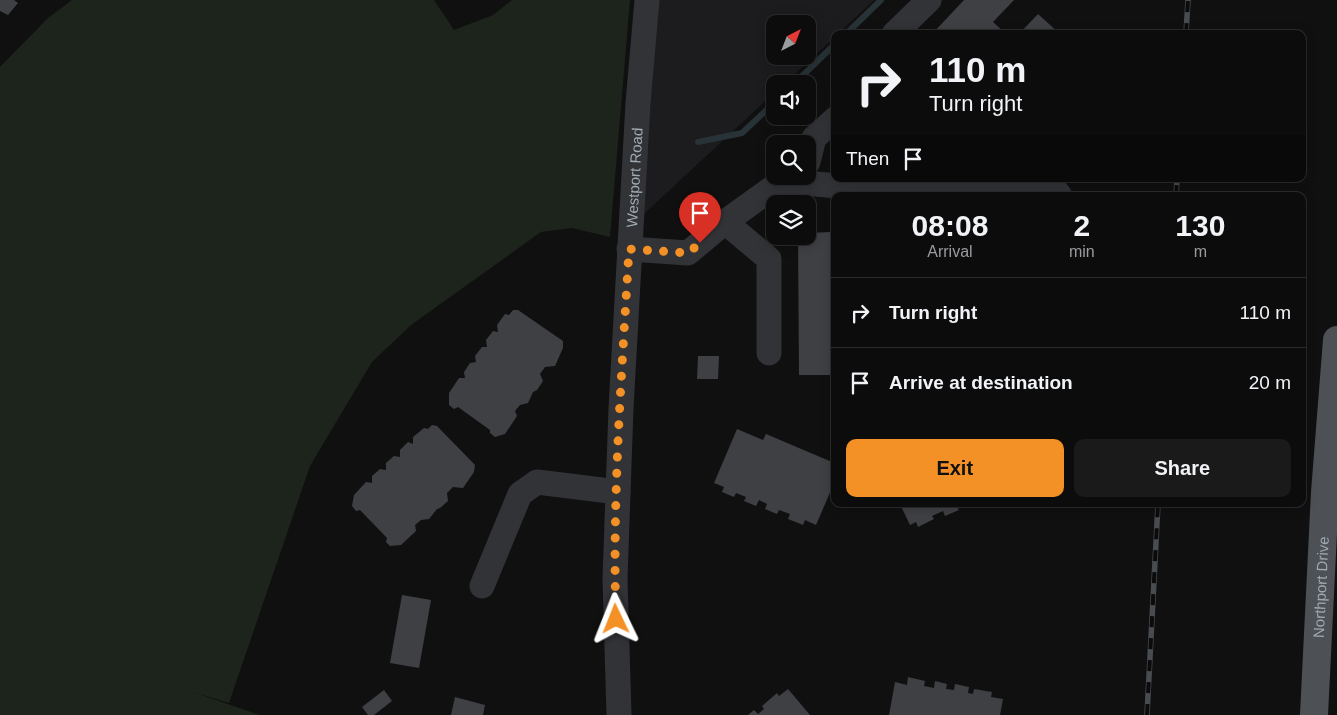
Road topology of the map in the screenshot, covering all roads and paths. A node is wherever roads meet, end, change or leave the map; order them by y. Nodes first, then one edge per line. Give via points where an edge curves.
1 (647, 0) edge
2 (929, 0) edge
3 (898, 30) edge
4 (831, 123) edge
5 (816, 136) edge
6 (816, 175) edge
7 (831, 177) edge
8 (891, 183) edge
9 (959, 183) edge
10 (775, 185) edge
11 (924, 192) edge
12 (1057, 192) edge
13 (725, 222) junction
14 (629, 249) junction
15 (1337, 340) edge
16 (769, 353) dead end
17 (618, 492) junction
18 (482, 586) dead end
19 (619, 715) edge
20 (1314, 715) edge

1 - 14 street, Westport Road
2 - 3 street
4 - 5 street
6 - 7 street
8 - 11 street
9 - 11 street
9 - 12 street via 1054,188
10 - 13 street
13 - 14 street via 688,253
13 - 16 street via 769,258
14 - 17 street, Westport Road
15 - 20 main road, Northport Drive via 1325,492
17 - 18 street via 537,482 520,494
17 - 19 street, Westport Road via 615,579

